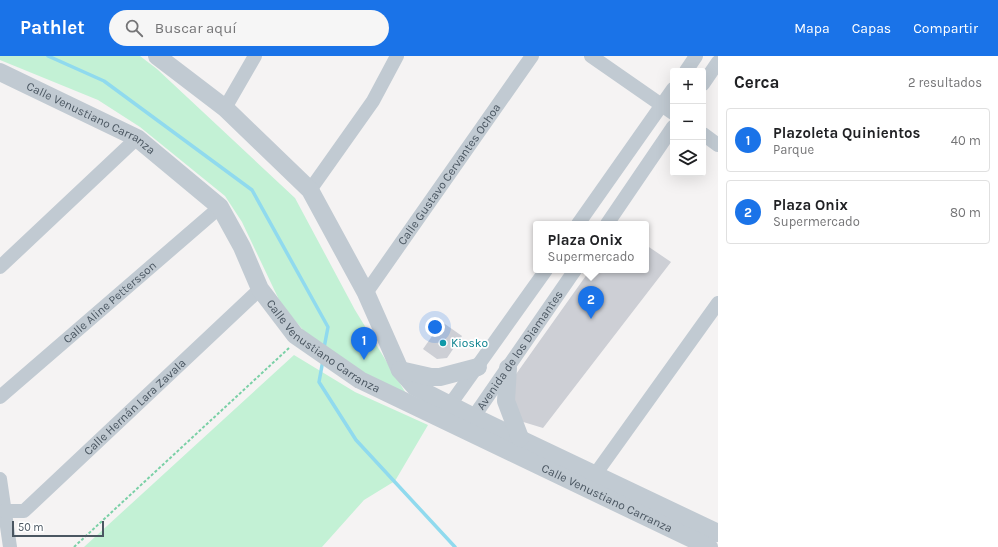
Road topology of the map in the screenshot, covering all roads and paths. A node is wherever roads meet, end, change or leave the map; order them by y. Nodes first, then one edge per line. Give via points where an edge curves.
1 (157, 56) edge
2 (254, 56) edge
3 (397, 56) edge
4 (532, 56) edge
5 (591, 56) edge
6 (696, 56) edge
7 (718, 62) edge
8 (688, 68) edge
9 (0, 72) edge
10 (706, 80) edge
11 (670, 93) edge
12 (661, 105) junction
13 (225, 108) junction
14 (670, 111) edge
15 (670, 131) edge
16 (706, 136) edge
17 (137, 138) junction
18 (718, 145) edge
19 (310, 190) junction
20 (220, 208) junction
21 (580, 221) edge
22 (608, 221) edge
23 (0, 267) edge
24 (544, 273) edge
25 (573, 273) edge
26 (260, 289) junction
27 (366, 293) junction
28 (718, 303) edge
29 (307, 343) junction
30 (478, 367) junction
31 (508, 368) junction
32 (400, 370) junction
33 (0, 397) edge
34 (445, 412) junction
35 (469, 423) junction
36 (520, 438) junction
37 (595, 474) junction
38 (0, 479) edge
39 (584, 488) junction
40 (4, 511) junction
41 (711, 535) edge
42 (10, 547) edge
43 (74, 547) edge

1 - 13 street, Calle Venustiano Carranza
2 - 13 street
3 - 19 street via 373,101
4 - 27 street, Calle Gustavo Cervantes Ochoa
5 - 12 street
6 - 8 street
7 - 10 street
9 - 17 street, Calle Venustiano Carranza
11 - 12 street
12 - 14 street
12 - 21 street
13 - 19 street, Calle Venustiano Carranza
15 - 22 street
16 - 18 street
17 - 20 street, Calle Venustiano Carranza
17 - 23 street
19 - 27 street, Calle Venustiano Carranza
20 - 26 street, Calle Venustiano Carranza via 242,247
20 - 33 street, Calle Aline Pettersson
24 - 30 street, Avenida de los Diamantes
25 - 31 street, Avenida de los Diamantes
26 - 29 street, Calle Venustiano Carranza via 295,335
26 - 40 street, Calle Hernán Lara Zavala via 24,510
27 - 32 street, Calle Venustiano Carranza
28 - 37 street
29 - 34 street, Calle Venustiano Carranza via 360,380
29 - 43 path
30 - 32 street via 440,377
30 - 34 street, Avenida de los Diamantes
31 - 35 street, Avenida de los Diamantes
31 - 36 street via 506,401
32 - 34 street, Calle Venustiano Carranza via 415,387
34 - 35 street, Calle Venustiano Carranza
35 - 36 street, Calle Venustiano Carranza
35 - 39 street, Calle Venustiano Carranza
36 - 37 street, Calle Venustiano Carranza
37 - 39 street
37 - 41 street, Calle Venustiano Carranza
38 - 40 street
39 - 41 street, Calle Venustiano Carranza
40 - 42 street

